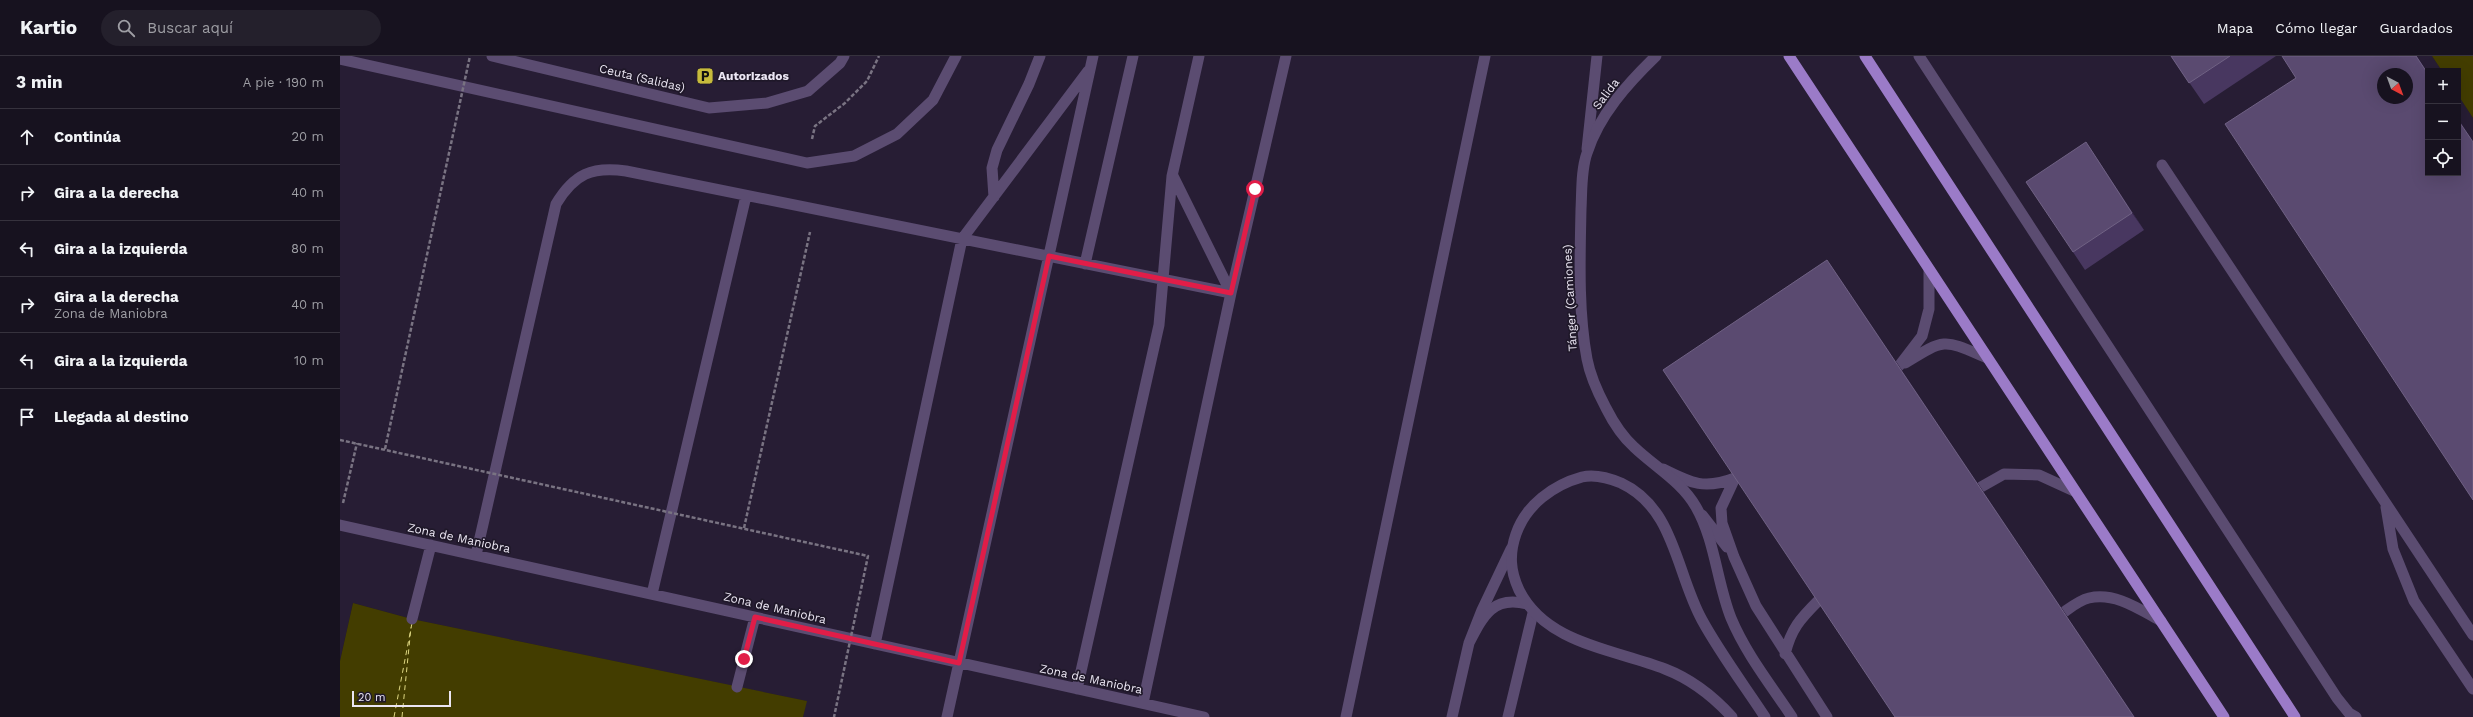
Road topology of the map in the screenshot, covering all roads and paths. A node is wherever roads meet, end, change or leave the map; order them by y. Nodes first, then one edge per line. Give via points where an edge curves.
1 (470, 56) edge
2 (492, 56) edge
3 (844, 56) edge
4 (879, 56) edge
5 (956, 56) edge
6 (1094, 56) edge
7 (1133, 56) edge
8 (1199, 56) edge
9 (1286, 56) edge
10 (1485, 56) edge
11 (1597, 56) edge
12 (1656, 56) edge
13 (1789, 56) edge
14 (1865, 56) edge
15 (1919, 56) edge
16 (340, 59) edge
17 (1038, 59) edge
18 (1091, 67) junction
19 (1586, 154) junction
20 (807, 164) junction
21 (2162, 165) dead end
22 (1172, 176) junction
23 (746, 196) junction
24 (994, 197) junction
25 (806, 207) junction
26 (962, 239) junction
27 (1049, 256) junction
28 (1085, 264) junction
29 (1929, 271) junction
30 (1163, 280) junction
31 (1231, 293) junction
32 (1987, 358) junction
33 (340, 440) edge
34 (357, 443) junction
35 (385, 449) junction
36 (1658, 466) junction
37 (1981, 488) edge
38 (2074, 491) junction
39 (2385, 502) junction
40 (1696, 507) junction
41 (342, 508) dead end
42 (340, 525) edge
43 (744, 528) junction
44 (431, 545) junction
45 (1511, 550) junction
46 (476, 555) junction
47 (1734, 557) junction
48 (652, 594) junction
49 (1818, 601) edge
50 (1530, 608) junction
51 (2064, 612) edge
52 (755, 617) junction
53 (412, 619) dead end
54 (2161, 621) junction
55 (2473, 635) edge
56 (1469, 643) junction
57 (875, 644) junction
58 (1785, 654) junction
59 (959, 663) junction
60 (737, 687) dead end
61 (1077, 689) junction
62 (2473, 689) edge
63 (1143, 703) junction
64 (834, 717) edge
65 (947, 717) edge
66 (1204, 717) edge
67 (1346, 717) edge
68 (1452, 717) edge
69 (1508, 717) edge
70 (1732, 717) edge
71 (1765, 717) edge
72 (1792, 717) edge
73 (1827, 717) edge
74 (2224, 717) edge
75 (2295, 717) edge
76 (2356, 717) edge

1 - 35 path, bridge
2 - 3 street, Ceuta (Salidas) via 709,108 767,103 808,91 840,64
4 - 20 path via 867,81 845,103 815,126
5 - 20 street via 933,100 897,134 854,156
6 - 18 street
7 - 28 street
8 - 22 street
9 - 31 street
10 - 67 street
11 - 19 street, Tánger (Camiones)
12 - 19 street, Salida via 1606,112
13 - 29 main road
14 - 75 main road
15 - 76 street via 2337,698 2349,713
16 - 20 street
17 - 24 street via 997,150 992,168
18 - 24 street
18 - 27 street
19 - 36 street, Tánger (Camiones) via 1580,235 1583,333 1587,361 1606,408 1619,429 1634,447
21 - 39 street
22 - 30 street
22 - 31 street
23 - 25 street
23 - 46 street via 609,169 592,171 577,178 565,190 556,204
23 - 48 street
24 - 26 street
25 - 26 street
25 - 43 path via 810,233
26 - 27 street
26 - 57 street
27 - 28 street
27 - 59 street
28 - 30 street
29 - 32 main road
29 - 32 street via 1929,309 1926,324 1922,336 1899,366 1940,343 1952,343
30 - 31 street
30 - 61 street via 1159,325
31 - 63 street
32 - 38 main road
33 - 34 path, bridge
34 - 35 path, bridge
34 - 41 path
35 - 43 path, bridge
36 - 40 street, Tánger (Camiones) via 1683,490
36 - 47 street via 1704,486 1720,484 1735,478 1721,508 1722,523
37 - 38 street via 2004,474 2039,475
38 - 54 main road
39 - 55 street
39 - 62 street via 2393,549 2414,601
40 - 47 street
40 - 72 street, Tánger (Camiones) via 1710,542 1720,587 1732,619 1750,654
42 - 44 street, Zona de Maniobra
43 - 64 path, bridge via 868,556
44 - 46 street, Zona de Maniobra
44 - 53 street
45 - 50 street via 1516,583
45 - 56 street
45 - 71 street via 1519,527 1532,508 1548,492 1567,481 1587,476 1609,478 1628,487 1645,500 1664,523 1690,595 1702,620
46 - 48 street, Zona de Maniobra
47 - 58 street via 1756,606
48 - 52 street, Zona de Maniobra
49 - 58 street via 1801,617 1789,635
50 - 56 street via 1513,600 1493,607 1482,619
50 - 69 street
50 - 70 street via 1552,627 1568,636 1666,669 1699,686 1718,701
51 - 54 street via 2087,598 2098,597 2124,600
52 - 57 street, Zona de Maniobra
52 - 60 street
54 - 74 main road
56 - 68 street
57 - 59 street, Zona de Maniobra
58 - 73 street
59 - 61 street, Zona de Maniobra
59 - 65 street
61 - 63 street, Zona de Maniobra
63 - 66 street, Zona de Maniobra

